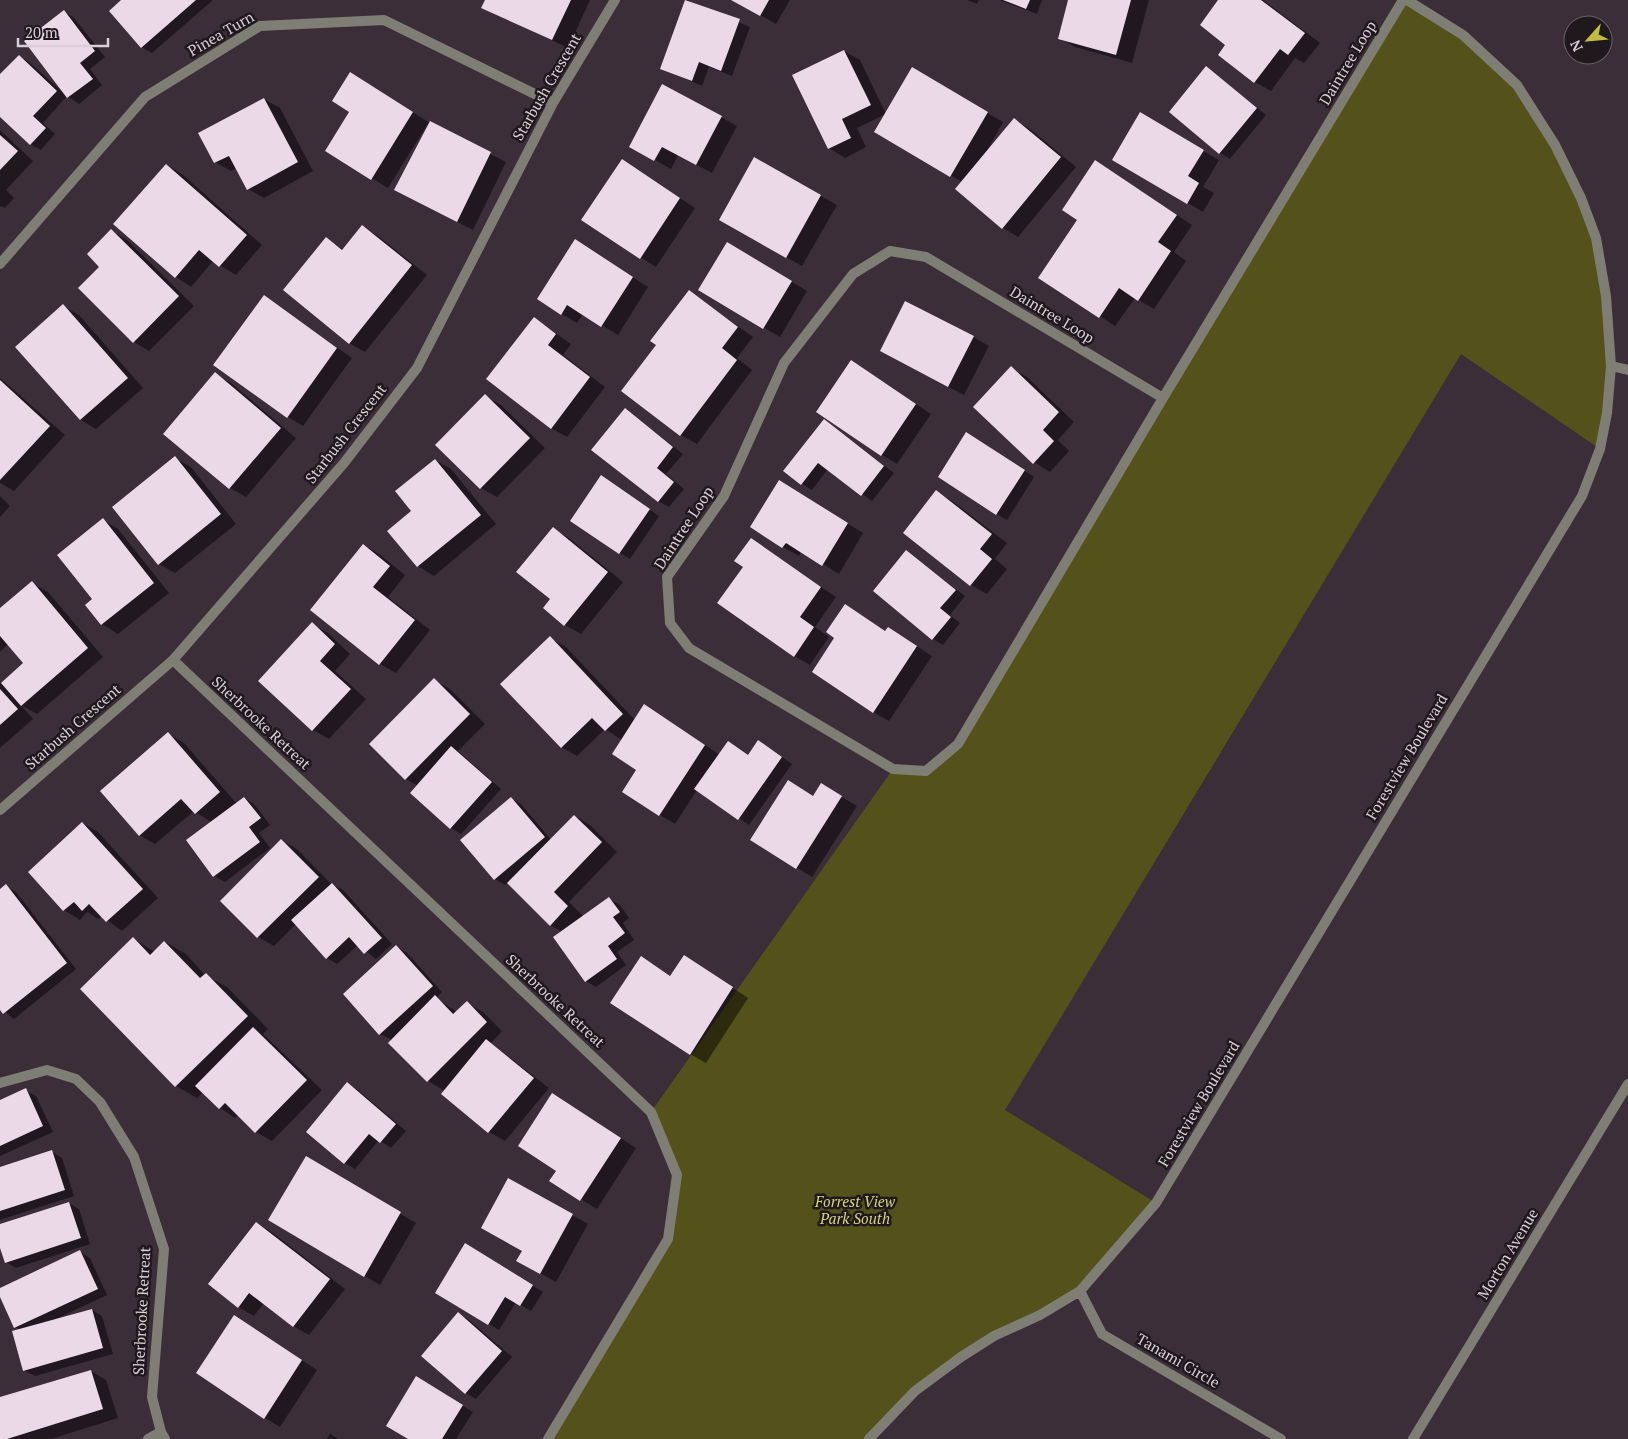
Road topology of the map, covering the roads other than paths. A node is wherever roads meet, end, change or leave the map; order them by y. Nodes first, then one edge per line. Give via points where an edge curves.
1 (615, 0) edge
2 (1403, 0) edge
3 (1408, 0) edge
4 (553, 103) junction
5 (0, 264) edge
6 (1611, 366) junction
7 (1628, 370) edge
8 (1163, 398) junction
9 (173, 660) junction
10 (0, 810) edge
11 (0, 1083) edge
12 (1628, 1084) edge
13 (1080, 1291) junction
14 (163, 1435) edge
15 (148, 1439) edge
16 (548, 1439) edge
17 (869, 1439) edge
18 (1281, 1439) edge
19 (1413, 1439) edge

1 - 4 street, Starbush Crescent
2 - 8 street, Daintree Loop
3 - 6 street, Forestview Boulevard via 1463,35 1517,85 1555,144 1596,238 1606,296
4 - 5 street, Pinea Turn via 384,20 260,26 145,97
4 - 9 street, Starbush Crescent via 417,368 344,463
6 - 7 street
6 - 13 street, Forestview Boulevard via 1600,449 1582,496 1156,1203
8 - 8 street, Daintree Loop via 958,744 926,771 893,768 689,648 670,623 667,577 724,496 784,363 853,274 890,251 926,257
9 - 10 street, Starbush Crescent
9 - 16 street, Sherbrooke Retreat via 651,1112 677,1175 668,1239
11 - 14 street, Sherbrooke Retreat via 47,1070 76,1079 100,1102 134,1157 164,1249 152,1397
12 - 19 street, Morton Avenue
13 - 17 street, Forestview Boulevard via 1040,1315 994,1336 961,1358 915,1391
13 - 18 street, Tanami Circle via 1102,1334
14 - 15 street

